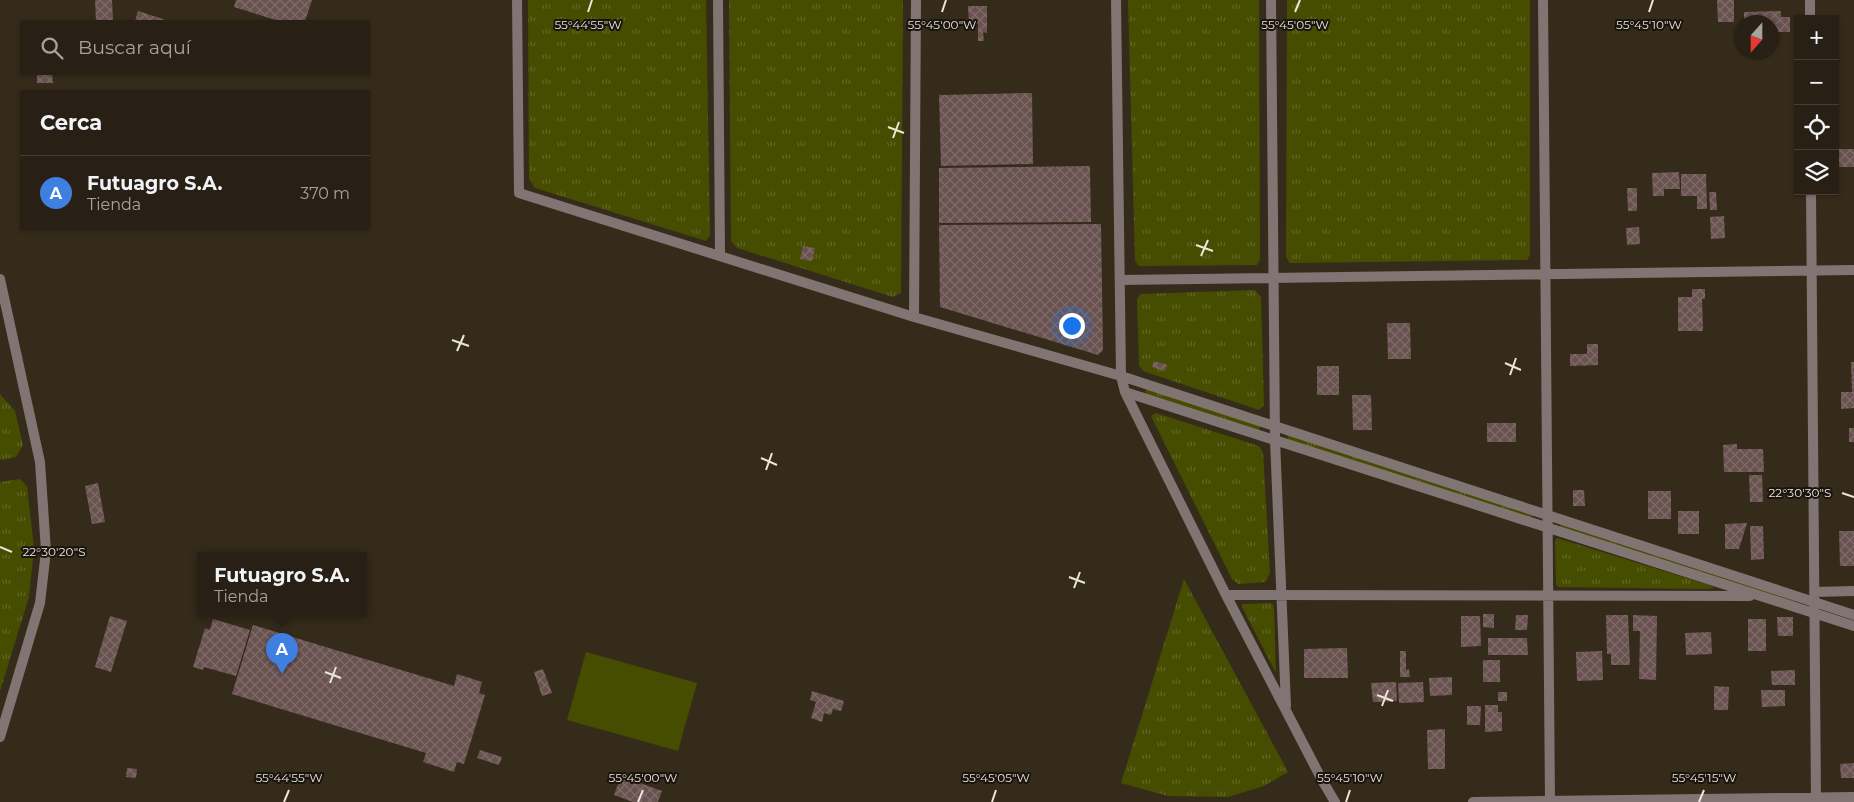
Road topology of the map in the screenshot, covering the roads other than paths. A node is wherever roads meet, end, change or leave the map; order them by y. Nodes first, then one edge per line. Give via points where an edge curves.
1 (517, 0) edge
2 (718, 0) edge
3 (916, 0) edge
4 (1116, 0) edge
5 (1271, 0) edge
6 (1542, 0) edge
7 (1810, 0) edge
8 (1810, 15) edge
9 (1811, 195) edge
10 (720, 255) junction
11 (1812, 270) junction
12 (1854, 270) edge
13 (1544, 274) junction
14 (1273, 278) junction
15 (0, 279) edge
16 (1120, 280) junction
17 (914, 317) junction
18 (1121, 376) junction
19 (1125, 392) junction
20 (1275, 426) junction
21 (1275, 440) junction
22 (1546, 515) junction
23 (1546, 527) junction
24 (1854, 592) edge
25 (1226, 595) junction
26 (1281, 595) junction
27 (1547, 595) junction
28 (1760, 596) junction
29 (1814, 602) junction
30 (1854, 615) edge
31 (1854, 626) edge
32 (1286, 710) junction
33 (0, 737) edge
34 (1854, 797) edge
35 (1816, 800) edge
36 (1335, 802) edge
37 (1474, 802) edge
38 (1550, 802) edge

1 - 10 street via 519,193
2 - 10 street
3 - 17 street
4 - 16 street
5 - 14 street
6 - 13 street
7 - 8 street
9 - 11 street
10 - 17 street
11 - 12 street
11 - 13 street
11 - 29 street
13 - 14 street
13 - 22 street
14 - 16 street
14 - 20 street
15 - 33 street via 40,462 46,551 40,603
16 - 18 street
17 - 18 street
18 - 19 street
18 - 20 street
19 - 21 street
19 - 25 street
20 - 21 street
20 - 22 street
21 - 23 street
21 - 26 street
22 - 23 street
22 - 29 street
23 - 27 street
23 - 28 street
24 - 29 street
25 - 26 street
25 - 32 street
26 - 27 street
26 - 32 street
27 - 28 street
27 - 38 street
28 - 29 street
29 - 30 street
29 - 31 street
29 - 35 street
32 - 36 street
34 - 35 street
35 - 38 street
37 - 38 street

